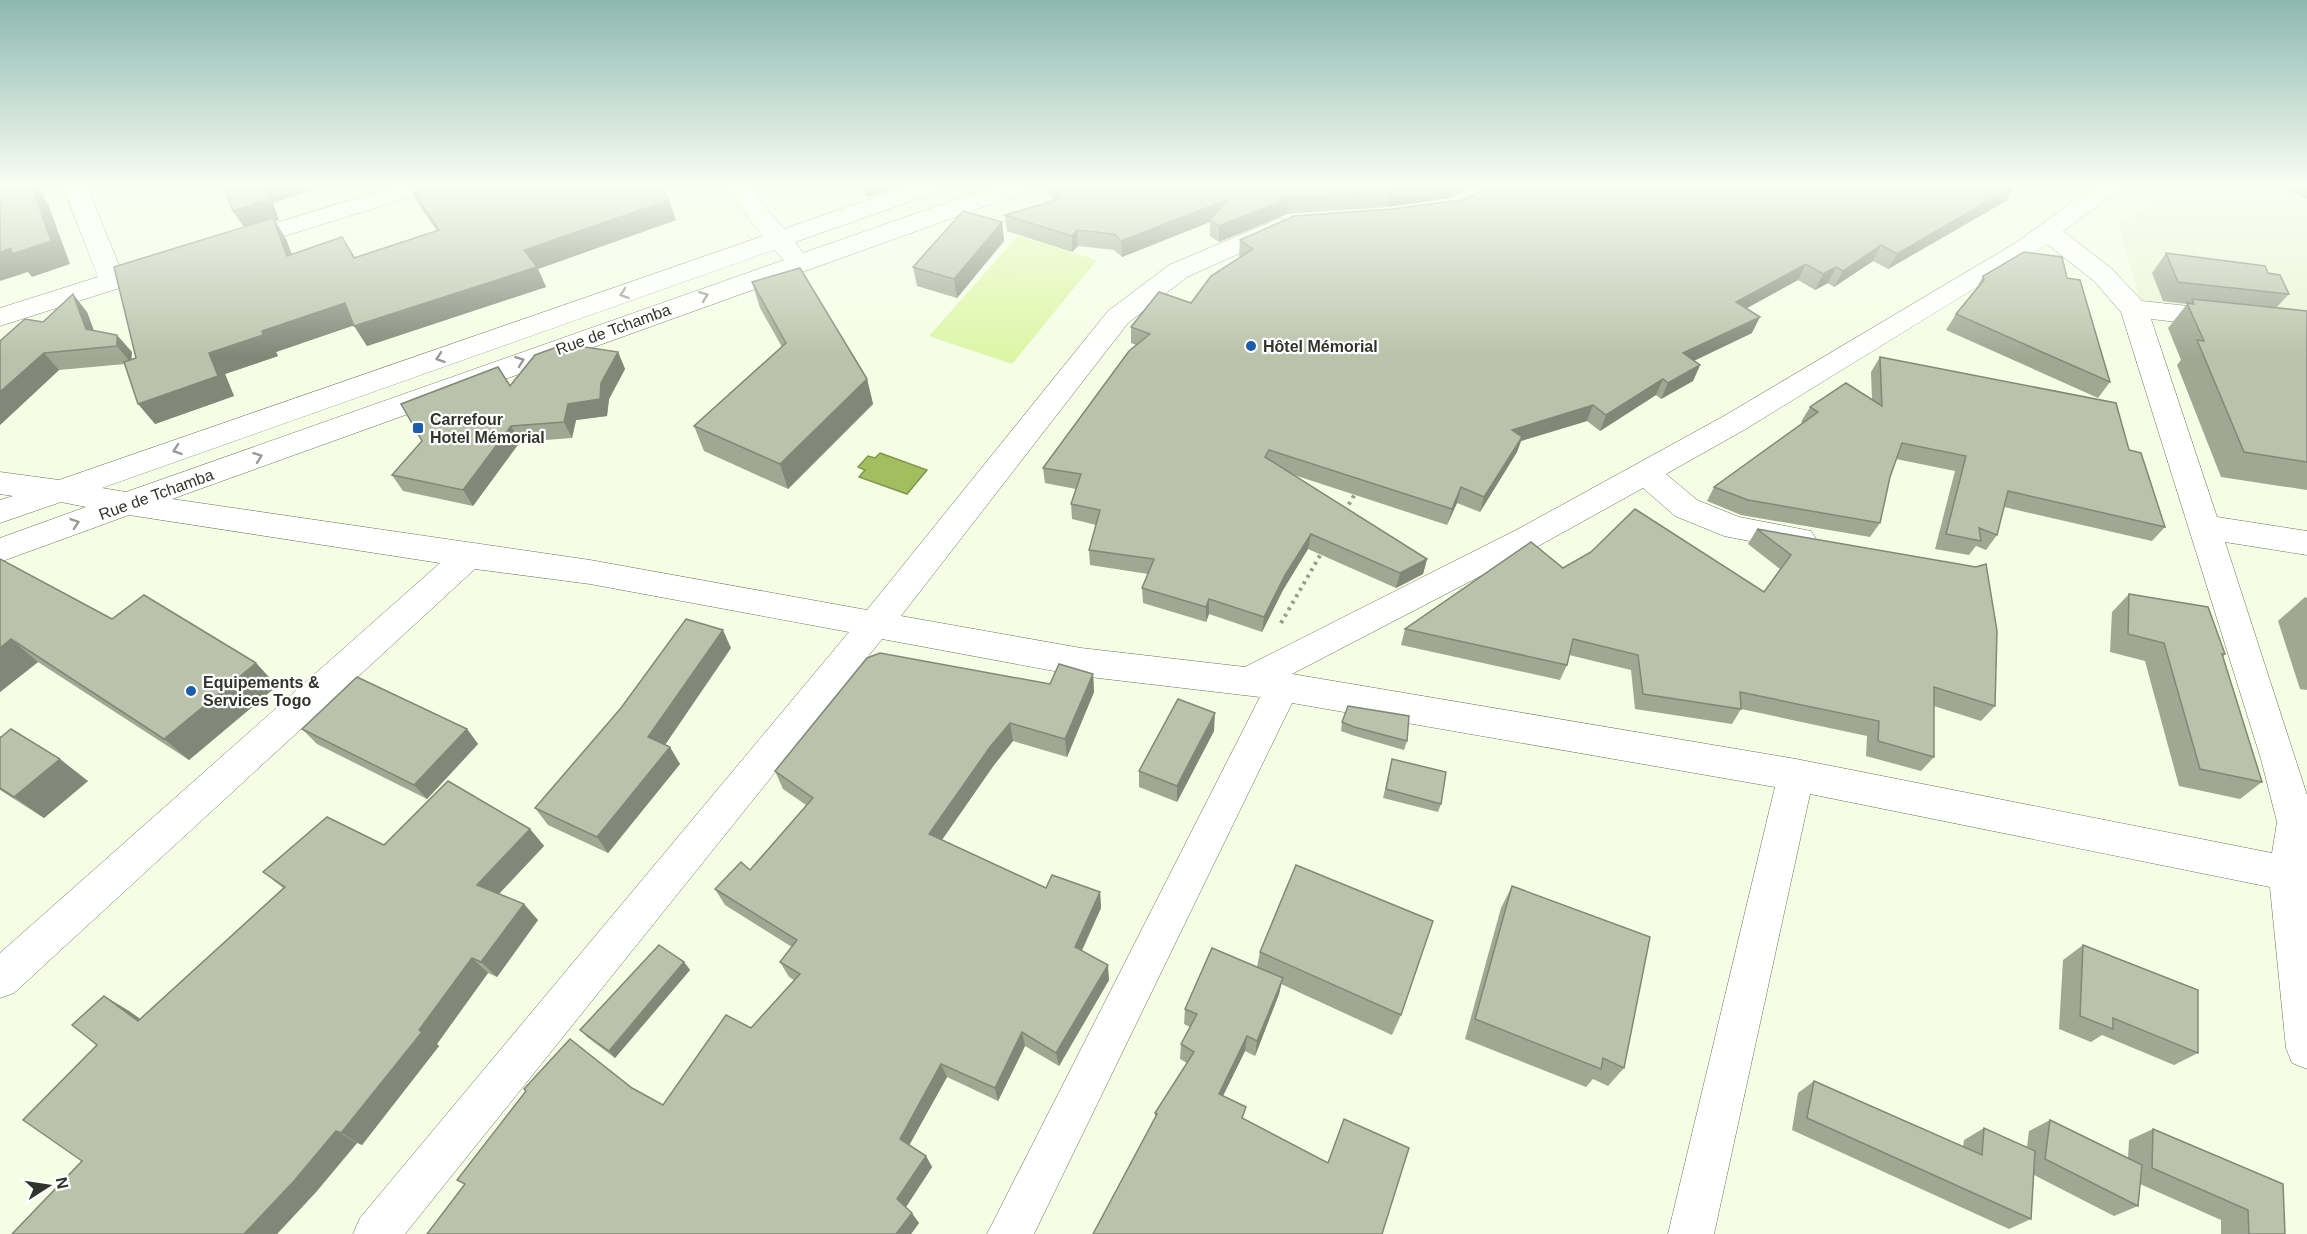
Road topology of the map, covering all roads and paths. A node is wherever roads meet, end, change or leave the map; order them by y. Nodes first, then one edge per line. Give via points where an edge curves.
1 (97, 242) edge
2 (240, 242) edge
3 (774, 242) edge
4 (780, 242) edge
5 (858, 242) edge
6 (1245, 242) edge
7 (2033, 242) edge
8 (2060, 242) edge
9 (213, 250) edge
10 (179, 260) edge
11 (797, 263) junction
12 (112, 281) junction
13 (2134, 309) junction
14 (0, 317) edge
15 (2307, 328) edge
16 (1644, 472) junction
17 (0, 483) edge
18 (1359, 486) edge
19 (61, 491) junction
20 (129, 504) junction
21 (0, 512) edge
22 (1342, 517) edge
23 (2203, 527) junction
24 (44, 534) junction
25 (2307, 543) edge
26 (1827, 544) edge
27 (1324, 548) edge
28 (0, 550) edge
29 (469, 556) junction
30 (0, 566) edge
31 (876, 623) junction
32 (1265, 684) junction
33 (1796, 775) junction
34 (2298, 875) edge
35 (0, 979) edge
36 (2307, 1048) edge
37 (376, 1234) edge
38 (1010, 1234) edge
39 (1691, 1234) edge

1 - 12 street
2 - 9 street
3 -> 19 street, Rue de Tchamba
4 - 11 street
5 - 11 street, Rue de Tchamba
6 - 31 street via 1178,271 1118,317
7 - 16 street via 1754,411
8 - 13 street via 2103,276
10 - 12 street
20 -> 11 street, Rue de Tchamba
12 - 14 street
13 - 15 street
13 - 23 street
16 - 26 street via 1686,508 1735,528
16 - 32 street
17 - 19 street
18 - 22 path
19 - 20 street
19 - 21 street, Rue de Tchamba
24 -> 20 street, Rue de Tchamba
20 - 29 street
23 - 25 street
23 - 34 street via 2279,759 2296,822
24 - 28 street, Rue de Tchamba
24 - 30 street
27 - 32 path
29 - 31 street via 590,572
29 - 35 street
31 - 32 street via 1081,662
31 - 37 street
32 - 33 street
32 - 38 street
33 - 34 street
33 - 39 street
34 - 36 street

